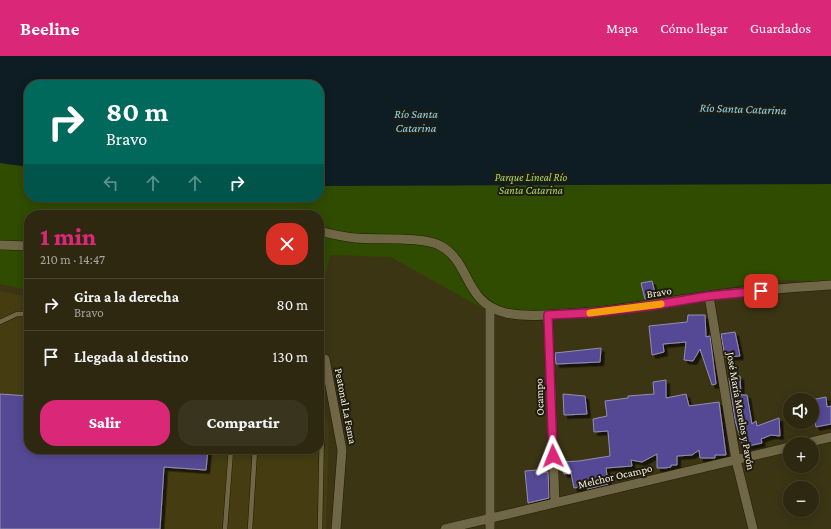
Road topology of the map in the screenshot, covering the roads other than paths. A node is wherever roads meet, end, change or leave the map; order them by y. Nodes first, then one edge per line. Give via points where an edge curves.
1 (324, 232) edge
2 (0, 245) edge
3 (24, 246) edge
4 (831, 285) edge
5 (709, 296) junction
6 (490, 308) junction
7 (24, 314) edge
8 (548, 315) junction
9 (0, 322) edge
10 (325, 359) dead end
11 (831, 437) edge
12 (819, 440) edge
13 (783, 449) edge
14 (231, 454) edge
15 (255, 454) edge
16 (322, 454) edge
17 (736, 460) junction
18 (555, 503) junction
19 (490, 518) junction
20 (225, 529) edge
21 (250, 529) edge
22 (320, 529) edge
23 (336, 529) edge
24 (445, 529) edge
25 (490, 529) edge
26 (753, 529) edge

1 - 6 street, Bravo via 353,238 429,241 441,245 451,253 476,296
2 - 3 street
4 - 5 street, Bravo
5 - 8 street, Bravo via 590,313
5 - 17 street, José María Morelos y Pavón
6 - 8 street, Bravo via 522,315
6 - 19 street
7 - 9 lane via 17,314
8 - 18 street, Ocampo
10 - 23 street, Peatonal La Fama via 342,451
11 - 12 street
13 - 17 street, Melchor Ocampo
14 - 20 lane
15 - 21 lane
16 - 22 lane
17 - 18 street, Melchor Ocampo
17 - 26 street, José María Morelos y Pavón
18 - 19 street, Melchor Ocampo
19 - 24 street, Melchor Ocampo
19 - 25 street

